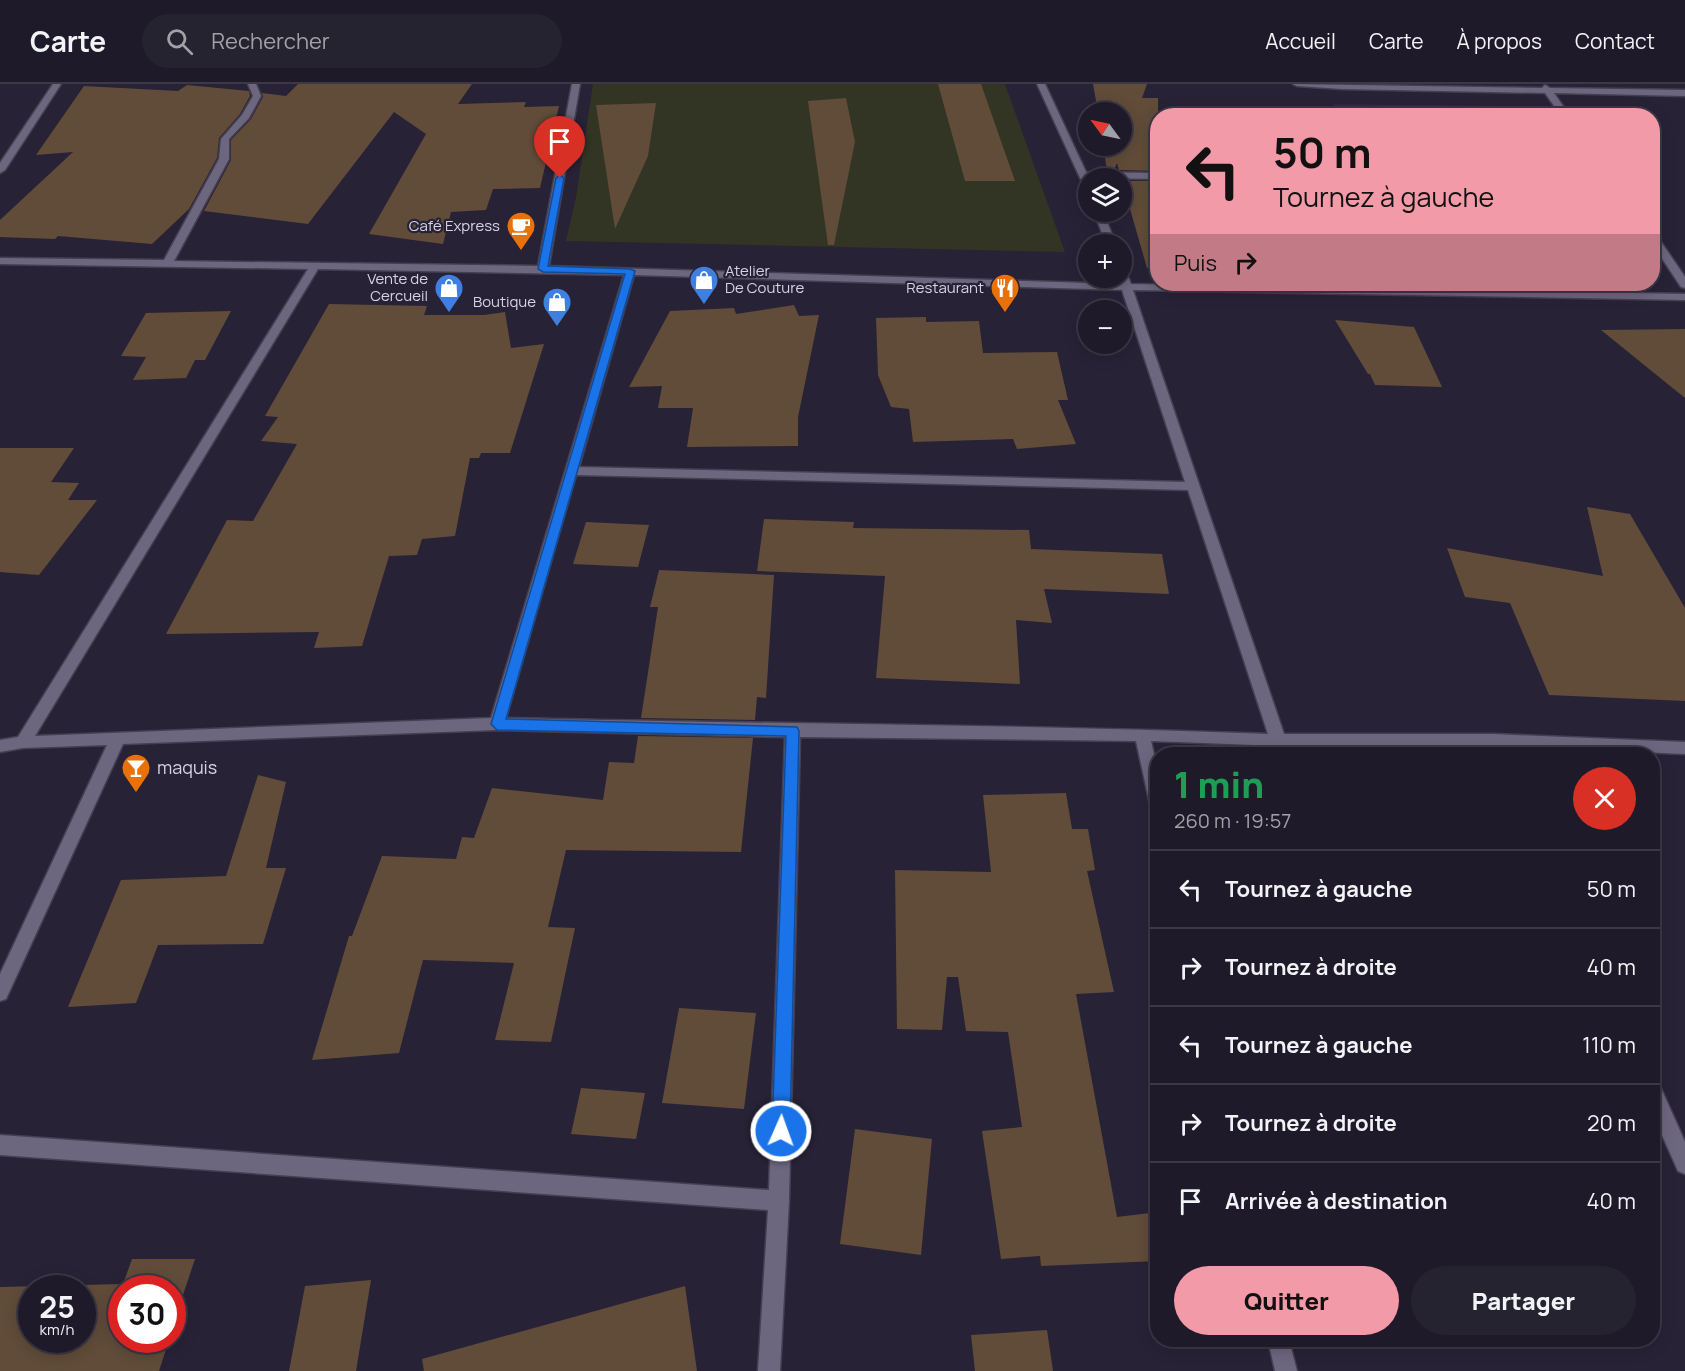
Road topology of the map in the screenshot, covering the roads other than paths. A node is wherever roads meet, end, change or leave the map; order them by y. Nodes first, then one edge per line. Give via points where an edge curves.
1 (57, 84) edge
2 (252, 84) edge
3 (576, 84) edge
4 (1041, 84) edge
5 (1297, 84) edge
6 (1546, 88) edge
7 (1685, 93) edge
8 (1560, 108) edge
9 (1080, 168) edge
10 (0, 170) edge
11 (1132, 176) edge
12 (1150, 176) edge
13 (1660, 248) edge
14 (0, 261) edge
15 (167, 264) junction
16 (315, 266) junction
17 (543, 269) junction
18 (630, 271) junction
19 (1078, 285) edge
20 (1685, 285) edge
21 (1132, 287) edge
22 (1150, 287) edge
23 (1127, 288) edge
24 (1350, 291) edge
25 (1685, 297) edge
26 (571, 471) junction
27 (1194, 486) junction
28 (497, 724) junction
29 (793, 731) junction
30 (1142, 735) junction
31 (118, 738) junction
32 (1278, 740) junction
33 (1493, 740) junction
34 (23, 742) junction
35 (0, 746) edge
36 (1496, 747) edge
37 (1685, 748) edge
38 (1150, 770) edge
39 (0, 993) edge
40 (1660, 1109) edge
41 (0, 1145) edge
42 (1685, 1164) edge
43 (779, 1201) junction
44 (1281, 1347) edge
45 (769, 1371) edge
46 (1286, 1371) edge

1 - 10 street
2 - 15 street via 256,96 246,116 225,139 224,159
3 - 17 street
4 - 9 street
5 - 6 street
6 - 7 street
6 - 8 street
11 - 12 street
13 - 20 street
14 - 15 street
15 - 16 street
16 - 17 street
16 - 34 street
17 - 18 street
18 - 19 street
18 - 26 street
21 - 22 street
23 - 27 street
24 - 25 street
26 - 27 street
26 - 28 street
27 - 32 street
28 - 29 street
28 - 31 street
29 - 30 street
29 - 43 street
30 - 32 street
30 - 38 street
31 - 34 street
31 - 39 street
32 - 33 street
33 - 36 street
33 - 37 street
34 - 35 street
40 - 42 street
41 - 43 street
43 - 45 street
44 - 46 street

